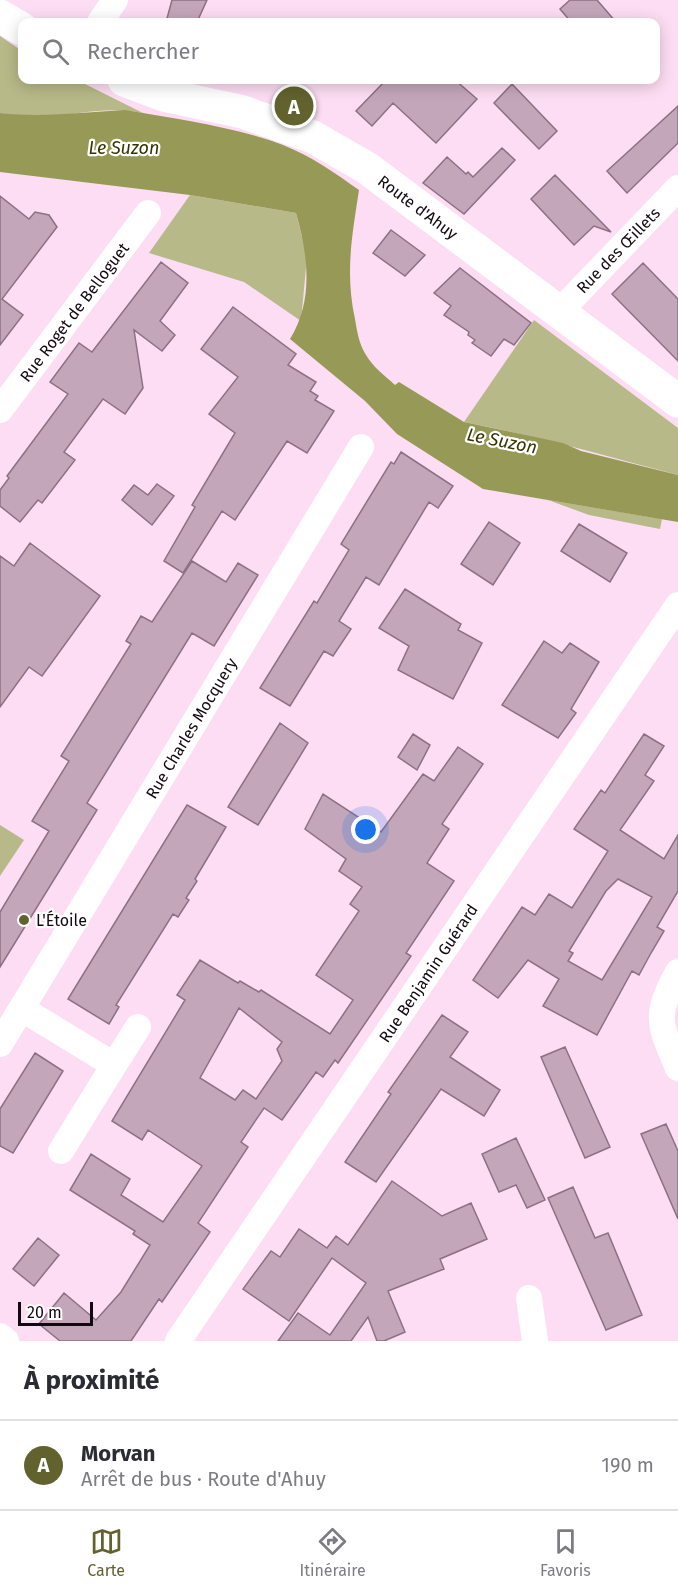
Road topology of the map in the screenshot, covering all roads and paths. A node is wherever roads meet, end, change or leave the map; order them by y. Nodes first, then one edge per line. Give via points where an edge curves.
1 (115, 0) edge
2 (0, 16) edge
3 (103, 18) edge
4 (18, 27) edge
5 (134, 84) edge
6 (678, 189) edge
7 (148, 213) dead end
8 (559, 312) junction
9 (678, 401) edge
10 (0, 410) edge
11 (361, 447) dead end
12 (678, 605) edge
13 (678, 972) edge
14 (21, 1010) junction
15 (138, 1027) dead end
16 (0, 1044) edge
17 (114, 1065) junction
18 (678, 1068) edge
19 (61, 1151) dead end
20 (529, 1298) dead end
21 (0, 1336) edge
22 (6, 1341) edge
23 (178, 1341) edge
24 (535, 1341) edge

1 - 3 street
2 - 4 main road
5 - 8 main road, Route d'Ahuy via 164,96 243,112 313,137 367,168
6 - 8 street, Rue des Œillets
7 - 10 street, Rue Roget de Belloguet
8 - 9 main road, Route d'Ahuy
11 - 14 street, Rue Charles Mocquery
12 - 23 street, Rue Benjamin Guérard
13 - 18 street via 664,998 661,1016 663,1033
14 - 16 street, Rue Charles Mocquery
14 - 17 street
15 - 17 street
17 - 19 street
20 - 24 street
21 - 22 street

